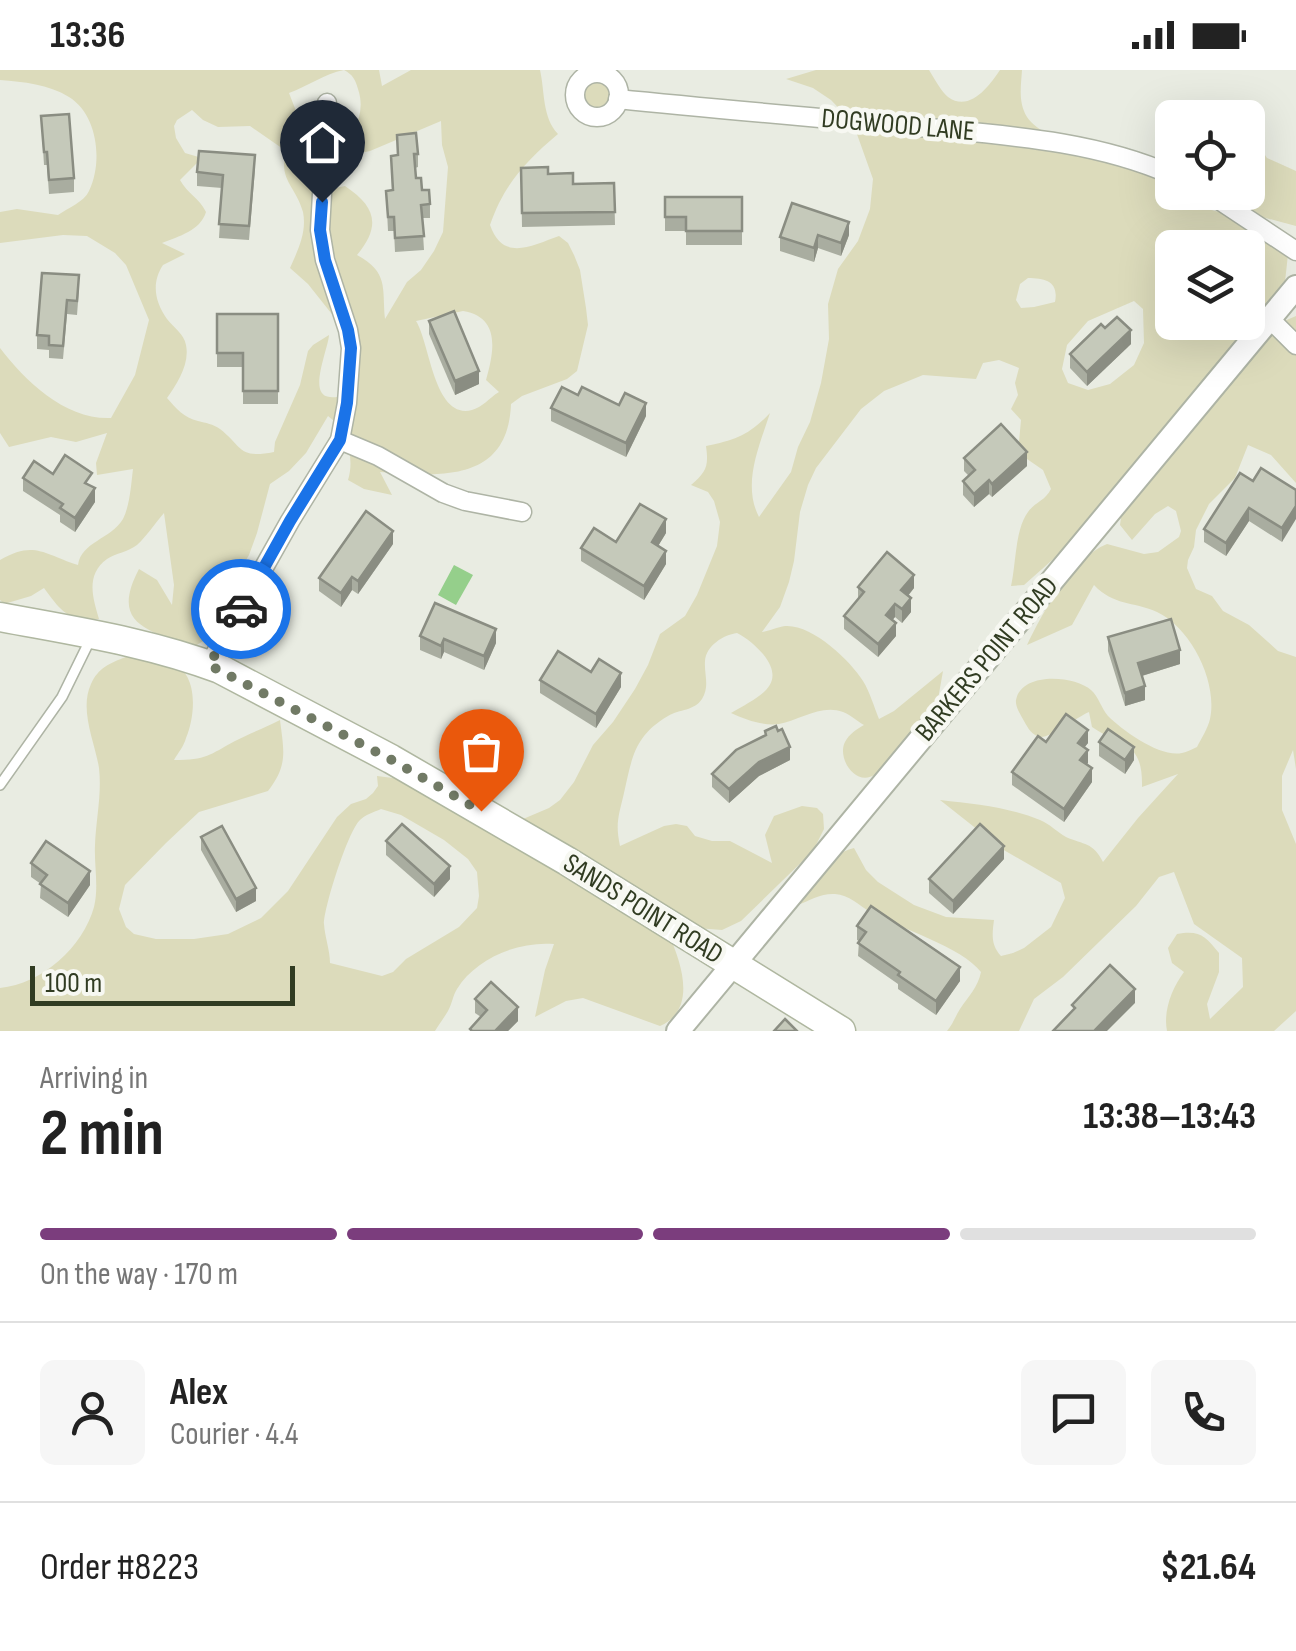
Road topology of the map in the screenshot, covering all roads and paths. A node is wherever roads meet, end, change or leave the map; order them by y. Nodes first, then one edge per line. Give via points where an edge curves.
1 (618, 99) dead end
2 (327, 103) dead end
3 (1155, 168) edge
4 (1234, 210) edge
5 (1296, 250) edge
6 (1296, 287) edge
7 (1270, 320) junction
8 (1296, 345) edge
9 (340, 440) junction
10 (522, 512) dead end
11 (0, 617) edge
12 (92, 635) junction
13 (209, 665) junction
14 (0, 784) edge
15 (734, 964) junction
16 (678, 1031) edge
17 (841, 1031) edge

1 - 3 street, DOGWOOD LANE via 989,134 1100,150
2 - 9 street via 320,230 351,348
4 - 5 street
6 - 7 street, BARKERS POINT ROAD
7 - 8 street
7 - 15 street, BARKERS POINT ROAD
9 - 10 street via 454,497
9 - 13 street
11 - 12 main road, SANDS POINT ROAD
12 - 13 main road, SANDS POINT ROAD
12 - 14 lane via 62,697
13 - 15 main road, SANDS POINT ROAD via 390,759
15 - 16 street, BARKERS POINT ROAD
15 - 17 main road, SANDS POINT ROAD

